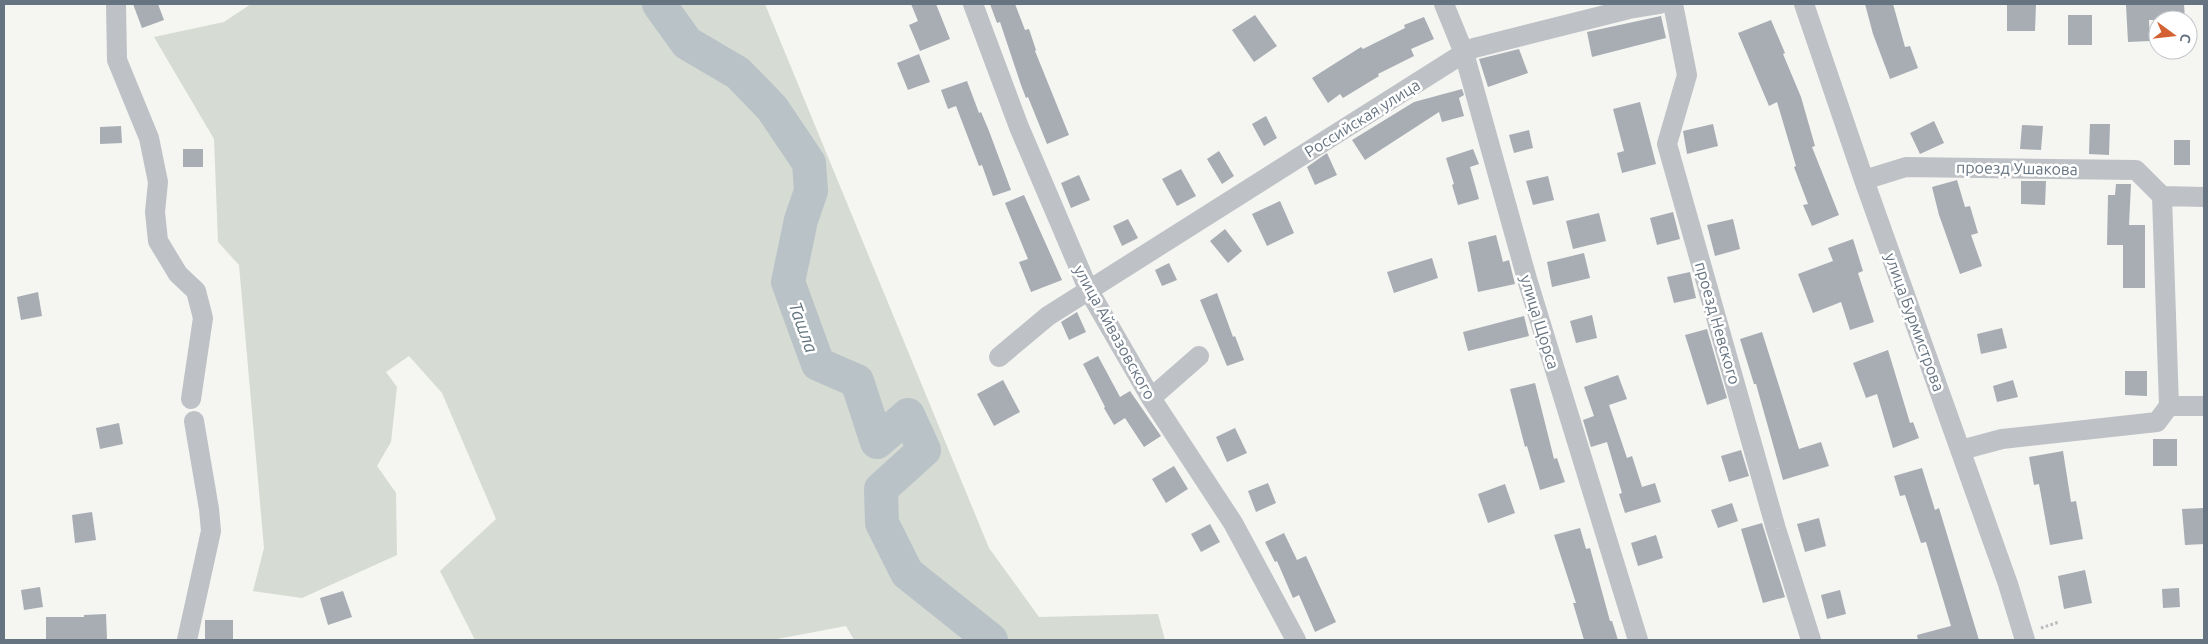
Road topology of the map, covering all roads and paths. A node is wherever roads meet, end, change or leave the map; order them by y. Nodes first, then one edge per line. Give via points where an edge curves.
1 (116, 4) edge
2 (973, 4) edge
3 (1444, 4) edge
4 (1660, 4) edge
5 (1673, 4) edge
6 (1804, 4) edge
7 (1628, 6) edge
8 (1464, 53) junction
9 (1864, 180) junction
10 (2162, 196) junction
11 (2204, 197) edge
12 (1089, 291) junction
13 (1199, 356) dead end
14 (999, 357) dead end
15 (1151, 398) junction
16 (190, 399) dead end
17 (2169, 406) junction
18 (2204, 406) edge
19 (194, 421) dead end
20 (1961, 450) junction
21 (187, 640) edge
22 (1296, 640) edge
23 (1638, 640) edge
24 (1812, 640) edge
25 (2026, 640) edge

1 - 16 street via 117,60 149,138 158,182 155,212 158,241 178,274 196,291 203,318
2 - 12 street, улица Айвазовского via 1019,127
3 - 8 street, улица Щорса
4 - 7 street, Российская улица
5 - 24 street, проезд Невского via 1687,76 1667,144 1776,530
6 - 9 street, улица Бурмистрова
7 - 8 street, Российская улица
8 - 12 street, Российская улица
8 - 23 street, улица Щорса via 1527,279
9 - 10 street, проезд Ушакова via 1906,167 2136,170
9 - 20 street, улица Бурмистрова
10 - 11 street
10 - 17 street
12 - 14 street, Российская улица via 1048,316
12 - 15 street, улица Айвазовского
13 - 15 street
15 - 22 street, улица Айвазовского via 1233,522
17 - 18 street
17 - 20 street via 2157,422 2002,439
19 - 21 street via 211,531
20 - 25 street, улица Бурмистрова

